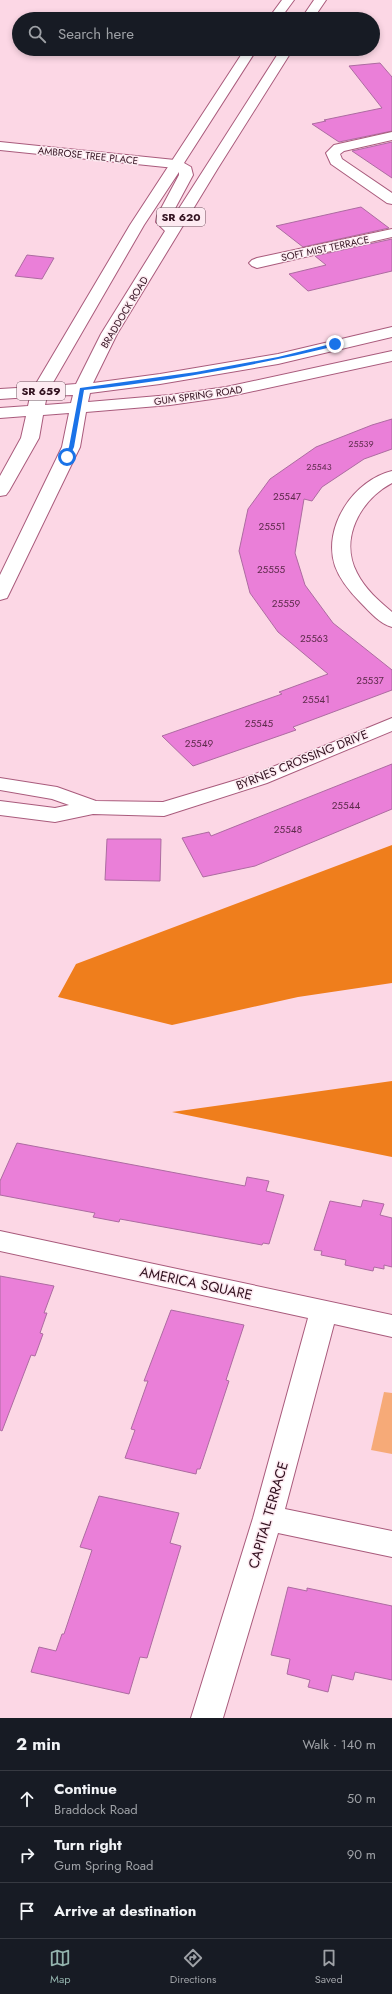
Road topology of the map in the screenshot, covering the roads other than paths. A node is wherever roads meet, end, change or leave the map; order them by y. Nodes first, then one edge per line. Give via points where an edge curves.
1 (288, 0) edge
2 (320, 0) edge
3 (279, 12) edge
4 (312, 12) edge
5 (256, 56) edge
6 (282, 56) edge
7 (248, 109) junction
8 (392, 136) edge
9 (0, 146) edge
10 (175, 164) junction
11 (392, 200) edge
12 (173, 231) junction
13 (392, 233) edge
14 (257, 263) dead end
15 (392, 332) edge
16 (392, 356) edge
17 (82, 389) junction
18 (40, 391) junction
19 (0, 394) edge
20 (77, 408) junction
21 (37, 412) junction
22 (0, 413) edge
23 (392, 476) edge
24 (0, 491) edge
25 (0, 594) edge
26 (392, 621) edge
27 (392, 724) edge
28 (0, 784) edge
29 (0, 808) edge
30 (93, 808) junction
31 (0, 1240) edge
32 (324, 1310) junction
33 (392, 1326) edge
34 (268, 1518) junction
35 (392, 1544) edge
36 (207, 1718) edge

1 - 3 main road
2 - 4 main road
5 - 7 main road via 238,103
5 - 10 main road
6 - 7 main road, BRADDOCK ROAD / SR 620
7 - 12 main road, BRADDOCK ROAD / SR 620
8 - 11 main road via 339,148 333,153 336,161
9 - 10 main road, AMBROSE TREE PLACE
10 - 12 main road via 186,170 186,175 164,216 163,222
10 - 18 main road
12 - 17 main road, BRADDOCK ROAD / SR 620 via 109,334
13 - 14 main road, SOFT MIST TERRACE
15 - 17 main road, GUM SPRING ROAD / SR 659 via 230,367
16 - 20 main road, GUM SPRING ROAD / SR 659 via 226,392
17 - 18 main road, GUM SPRING ROAD / SR 659
17 - 20 main road, BRADDOCK ROAD / SR 620
18 - 19 main road, GUM SPRING ROAD / SR 659
18 - 21 main road
20 - 21 main road, GUM SPRING ROAD / SR 659
20 - 25 main road, BRADDOCK ROAD / SR 620 via 71,447
21 - 22 main road, GUM SPRING ROAD / SR 659
21 - 24 main road via 30,438
23 - 26 main road via 361,497 347,518 340,541 344,566 360,591
27 - 30 main road, BYRNES CROSSING DRIVE via 260,780 164,809
28 - 30 main road, BYRNES CROSSING DRIVE via 57,793
29 - 30 main road, BYRNES CROSSING DRIVE via 55,815
31 - 32 main road, AMERICA SQUARE
32 - 33 main road, AMERICA SQUARE
32 - 34 main road, CAPITAL TERRACE
34 - 35 main road
34 - 36 main road, CAPITAL TERRACE

